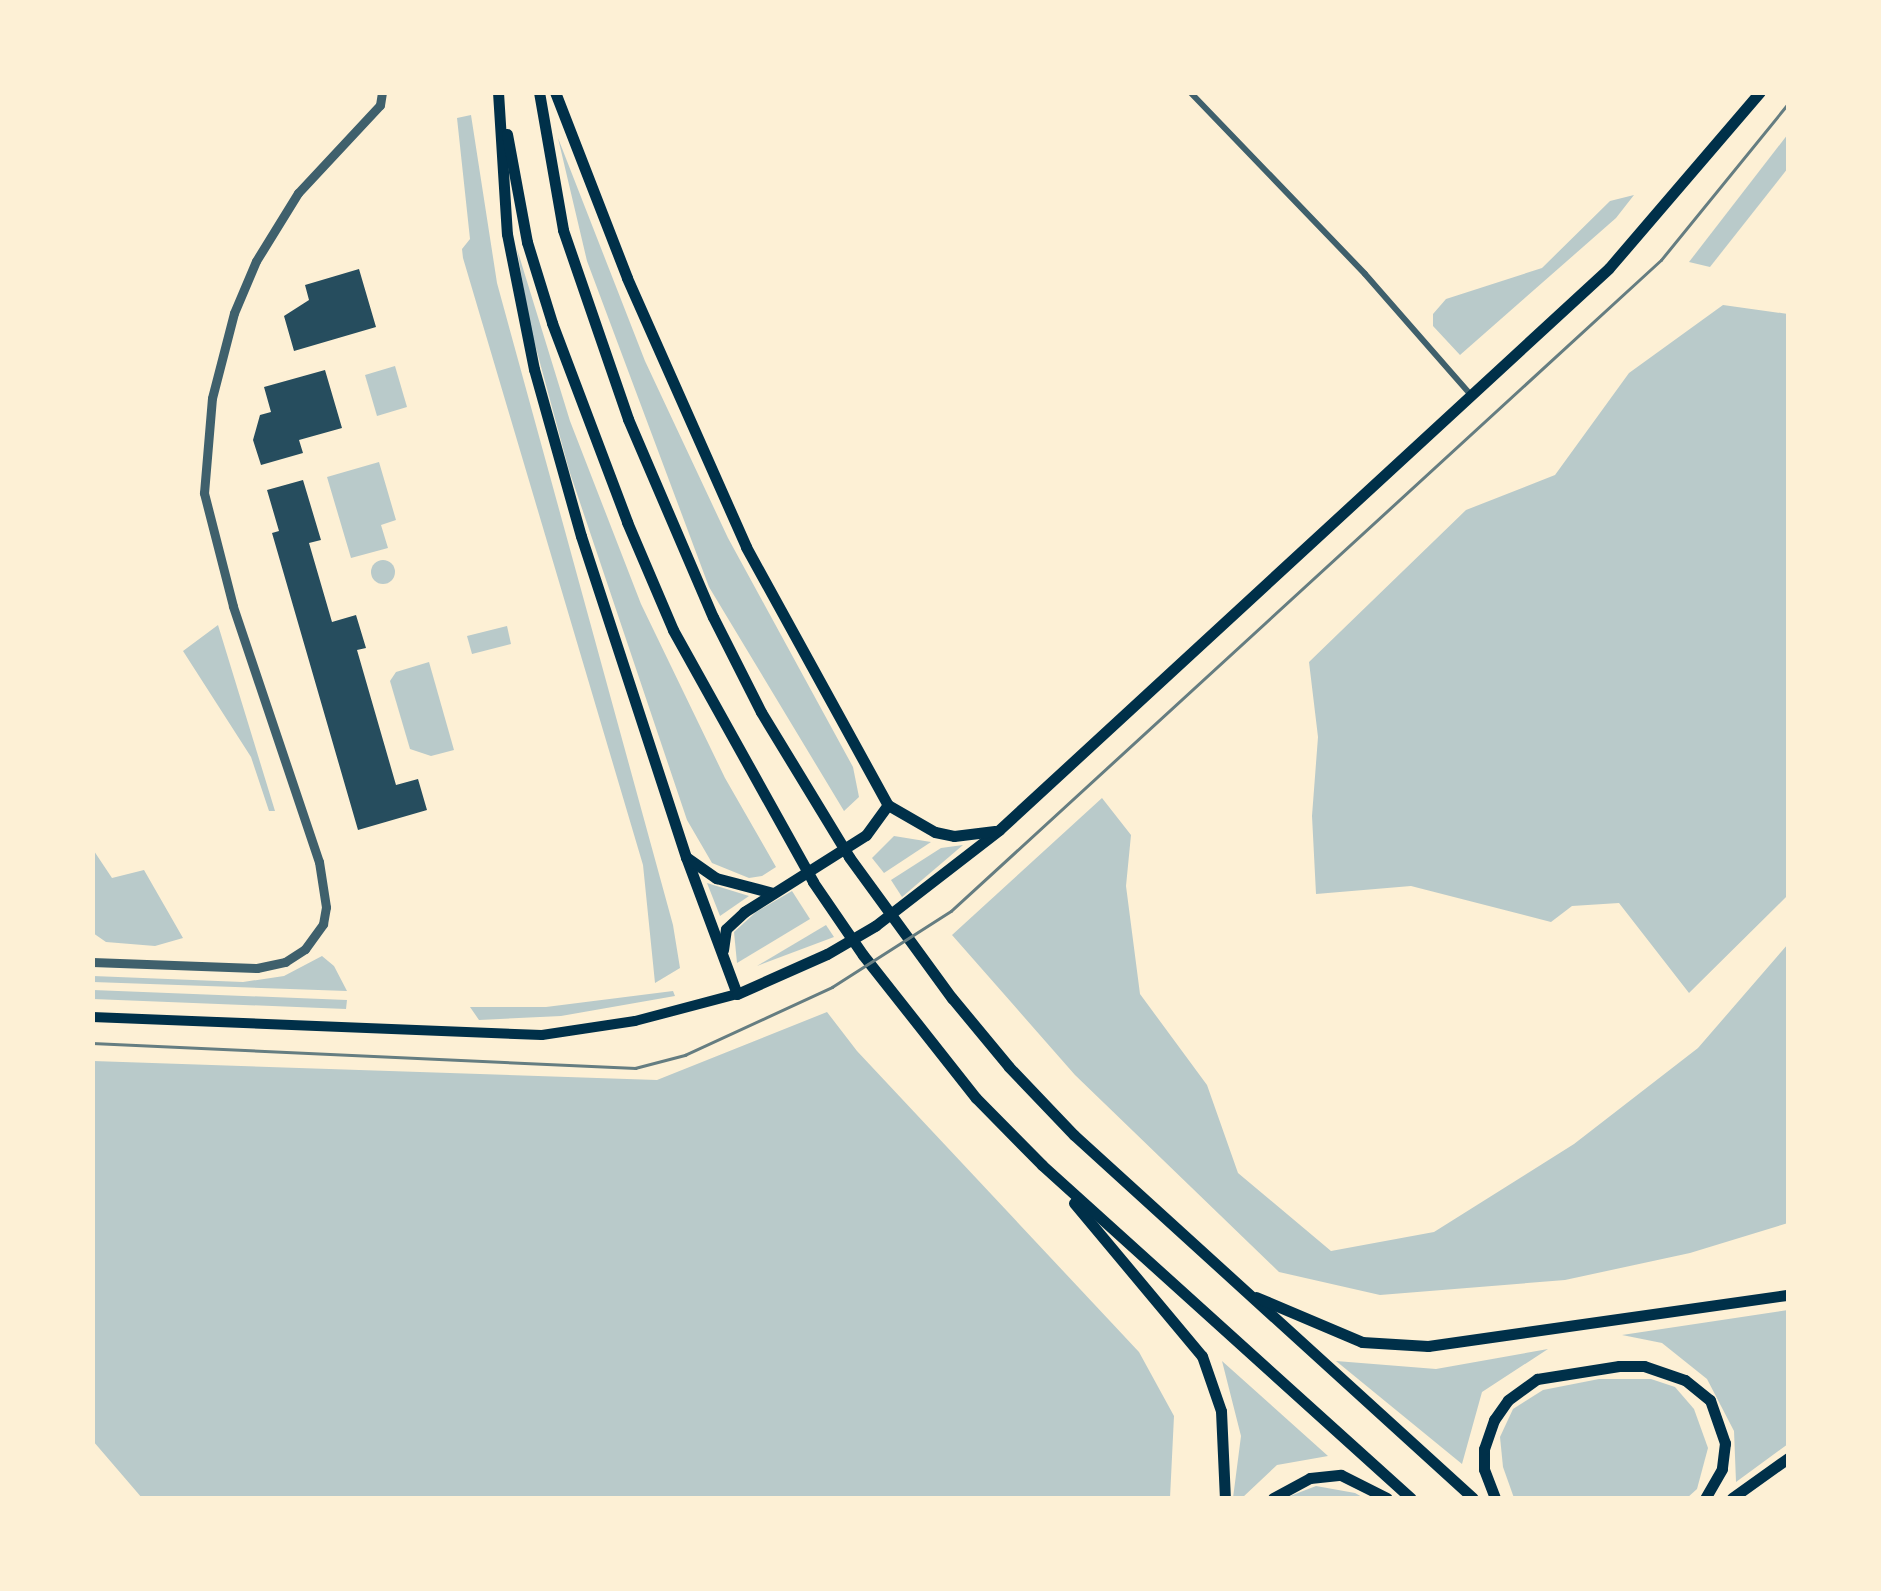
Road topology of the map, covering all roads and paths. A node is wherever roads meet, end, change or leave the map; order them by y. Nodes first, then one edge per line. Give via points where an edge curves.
1 (382, 92) edge
2 (499, 92) edge
3 (539, 92) edge
4 (555, 92) edge
5 (1190, 92) edge
6 (1760, 92) edge
7 (1471, 395) junction
8 (888, 805) junction
9 (999, 830) junction
10 (686, 857) junction
11 (772, 893) junction
12 (722, 954) junction
13 (92, 962) edge
14 (737, 994) junction
15 (92, 1017) edge
16 (1042, 1165) junction
17 (1242, 1291) junction
18 (1788, 1296) edge
19 (1788, 1458) edge
20 (1225, 1498) edge
21 (1273, 1498) edge
22 (1386, 1498) edge
23 (1411, 1498) edge
24 (1472, 1498) edge
25 (1495, 1498) edge
26 (1705, 1498) edge
27 (1732, 1498) edge

1 - 13 street via 380,104 298,193 256,261 216,383 204,493 233,606 319,862 323,924 305,949 256,968
2 - 10 main road via 506,234 534,369 580,536
2 - 16 main road via 527,242 590,427 674,630 775,817 863,955 976,1098
3 - 17 main road via 563,230 628,419 714,618 810,796 900,931 1009,1067
4 - 8 main road via 605,225 746,547
5 - 7 street
6 - 7 main road via 1637,240
7 - 9 main road
8 - 9 main road via 954,836
8 - 11 main road via 866,834
9 - 14 main road via 876,926
10 - 11 main road via 716,878
10 - 12 main road
11 - 12 main road via 726,929
12 - 14 main road
14 - 15 main road via 635,1021 542,1034
16 - 20 main road via 1202,1356 1221,1411
16 - 23 main road
17 - 18 main road via 1362,1342 1428,1346
17 - 24 main road
19 - 27 main road
21 - 22 main road via 1325,1475 1361,1482
25 - 26 main road via 1484,1449 1508,1400 1537,1379 1619,1366 1685,1380 1710,1400 1726,1443 1722,1469

